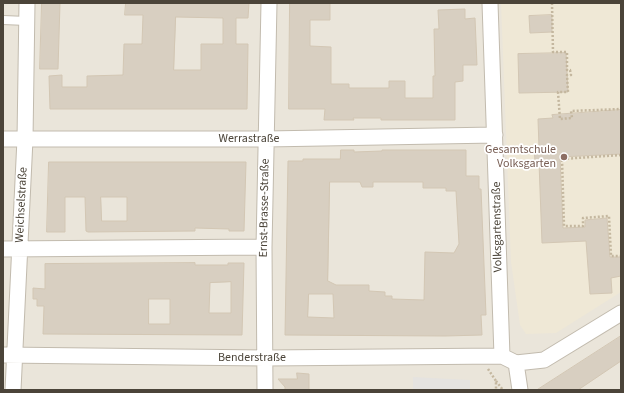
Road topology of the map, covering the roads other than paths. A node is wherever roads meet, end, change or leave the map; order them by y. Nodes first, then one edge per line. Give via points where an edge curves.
1 (28, 3) edge
2 (269, 3) edge
3 (490, 3) edge
4 (3, 20) edge
5 (27, 21) junction
6 (495, 135) junction
7 (25, 138) junction
8 (3, 139) edge
9 (266, 139) junction
10 (264, 247) junction
11 (3, 249) edge
12 (19, 249) junction
13 (621, 313) edge
14 (9, 355) edge
15 (502, 356) junction
16 (265, 358) junction
17 (516, 363) junction
18 (13, 390) edge
19 (265, 390) edge
20 (520, 390) edge

1 - 5 street, Weichselstraße
2 - 9 street, Ernst-Brasse-Straße
3 - 6 street, Volksgartenstraße
4 - 5 lane
5 - 7 street, Weichselstraße
6 - 9 street, Werrastraße
6 - 15 street, Volksgartenstraße
7 - 8 street, Werrastraße
7 - 9 street, Werrastraße
7 - 12 street, Weichselstraße
9 - 10 street, Ernst-Brasse-Straße
10 - 12 street
10 - 16 street, Ernst-Brasse-Straße
11 - 12 street
12 - 14 street, Weichselstraße
13 - 17 street via 544,360
14 - 16 street, Benderstraße
14 - 18 street, Weichselstraße
15 - 16 street, Benderstraße
15 - 17 street
16 - 19 street, Ernst-Brasse-Straße
17 - 20 street

